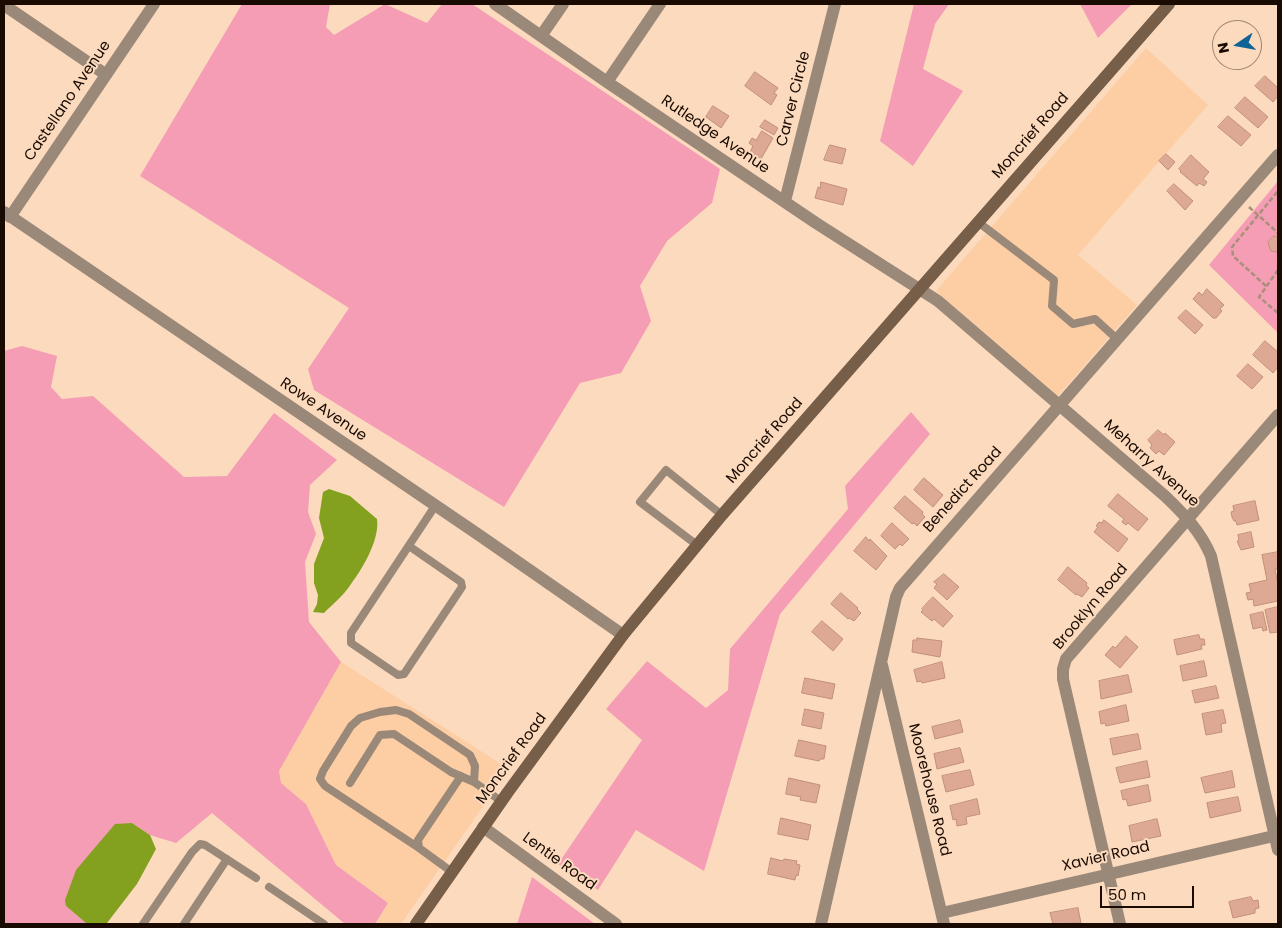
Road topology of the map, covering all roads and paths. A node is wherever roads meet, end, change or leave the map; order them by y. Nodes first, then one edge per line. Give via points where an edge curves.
1 (154, 4) edge
2 (495, 4) edge
3 (563, 4) edge
4 (660, 4) edge
5 (835, 4) edge
6 (1168, 4) edge
7 (4, 5) edge
8 (541, 36) junction
9 (105, 74) junction
10 (606, 82) junction
11 (1278, 155) edge
12 (1278, 191) edge
13 (786, 201) junction
14 (1247, 206) dead end
15 (7, 214) edge
16 (1258, 215) junction
17 (978, 222) junction
18 (1278, 233) edge
19 (1278, 270) edge
20 (1266, 286) junction
21 (919, 289) junction
22 (1278, 313) edge
23 (1117, 339) junction
24 (1060, 405) junction
25 (1278, 415) edge
26 (435, 506) junction
27 (722, 515) junction
28 (1188, 518) junction
29 (697, 545) junction
30 (409, 546) junction
31 (623, 635) junction
32 (882, 663) junction
33 (461, 776) junction
34 (474, 782) junction
35 (350, 783) dead end
36 (501, 802) junction
37 (484, 827) junction
38 (1277, 836) edge
39 (419, 848) junction
40 (1278, 850) edge
41 (227, 859) junction
42 (452, 872) junction
43 (1108, 873) junction
44 (256, 878) dead end
45 (269, 887) dead end
46 (943, 918) edge
47 (143, 924) edge
48 (184, 924) edge
49 (324, 924) edge
50 (416, 924) edge
51 (616, 924) edge
52 (821, 924) edge
53 (1120, 924) edge

1 - 9 street, Castellano Avenue
2 - 8 street, Rutledge Avenue
3 - 8 street
4 - 10 street
5 - 13 street, Carver Circle
6 - 17 main road, Moncrief Road
7 - 9 street
8 - 10 street, Rutledge Avenue
9 - 15 street, Castellano Avenue
10 - 13 street, Rutledge Avenue
11 - 23 street, Benedict Road
12 - 16 path
13 - 21 street, Rutledge Avenue
14 - 16 path
15 - 26 street, Rowe Avenue
16 - 18 path
16 - 20 path via 1232,247 1234,256
17 - 21 main road, Moncrief Road
17 - 23 lane via 1054,280 1052,306 1073,324 1095,320
19 - 20 path
20 - 22 path via 1259,297
21 - 24 street, Meharry Avenue via 938,300
21 - 27 main road, Moncrief Road
23 - 24 street, Benedict Road
24 - 28 street, Meharry Avenue
24 - 32 street, Benedict Road via 905,580 896,597
25 - 28 street, Brooklyn Road
26 - 30 lane
26 - 31 street, Rowe Avenue
27 - 29 main road, Moncrief Road
27 - 29 lane via 666,470 640,502
28 - 38 street, Meharry Avenue via 1211,556
28 - 43 street, Brooklyn Road via 1071,651 1063,669
29 - 31 main road, Moncrief Road
30 - 30 lane via 351,633 350,643 398,675 404,674 462,587 461,582
31 - 36 main road, Moncrief Road
32 - 46 street, Moorehouse Road
32 - 52 street, Benedict Road
33 - 34 lane
33 - 35 lane via 394,734 380,736
33 - 39 lane via 418,840
34 - 36 lane
34 - 39 lane via 475,766 470,755 409,714 396,710 380,712 360,718 350,726 320,779 325,786
36 - 37 main road, Moncrief Road
37 - 42 main road, Moncrief Road
37 - 51 street, Lentie Road
38 - 40 street, Meharry Avenue
38 - 43 street, Xavier Road
39 - 42 lane
41 - 44 lane
41 - 47 lane via 204,845 196,846
41 - 48 lane
42 - 50 main road, Moncrief Road
43 - 46 street, Xavier Road
43 - 53 street, Brooklyn Road
45 - 49 lane

